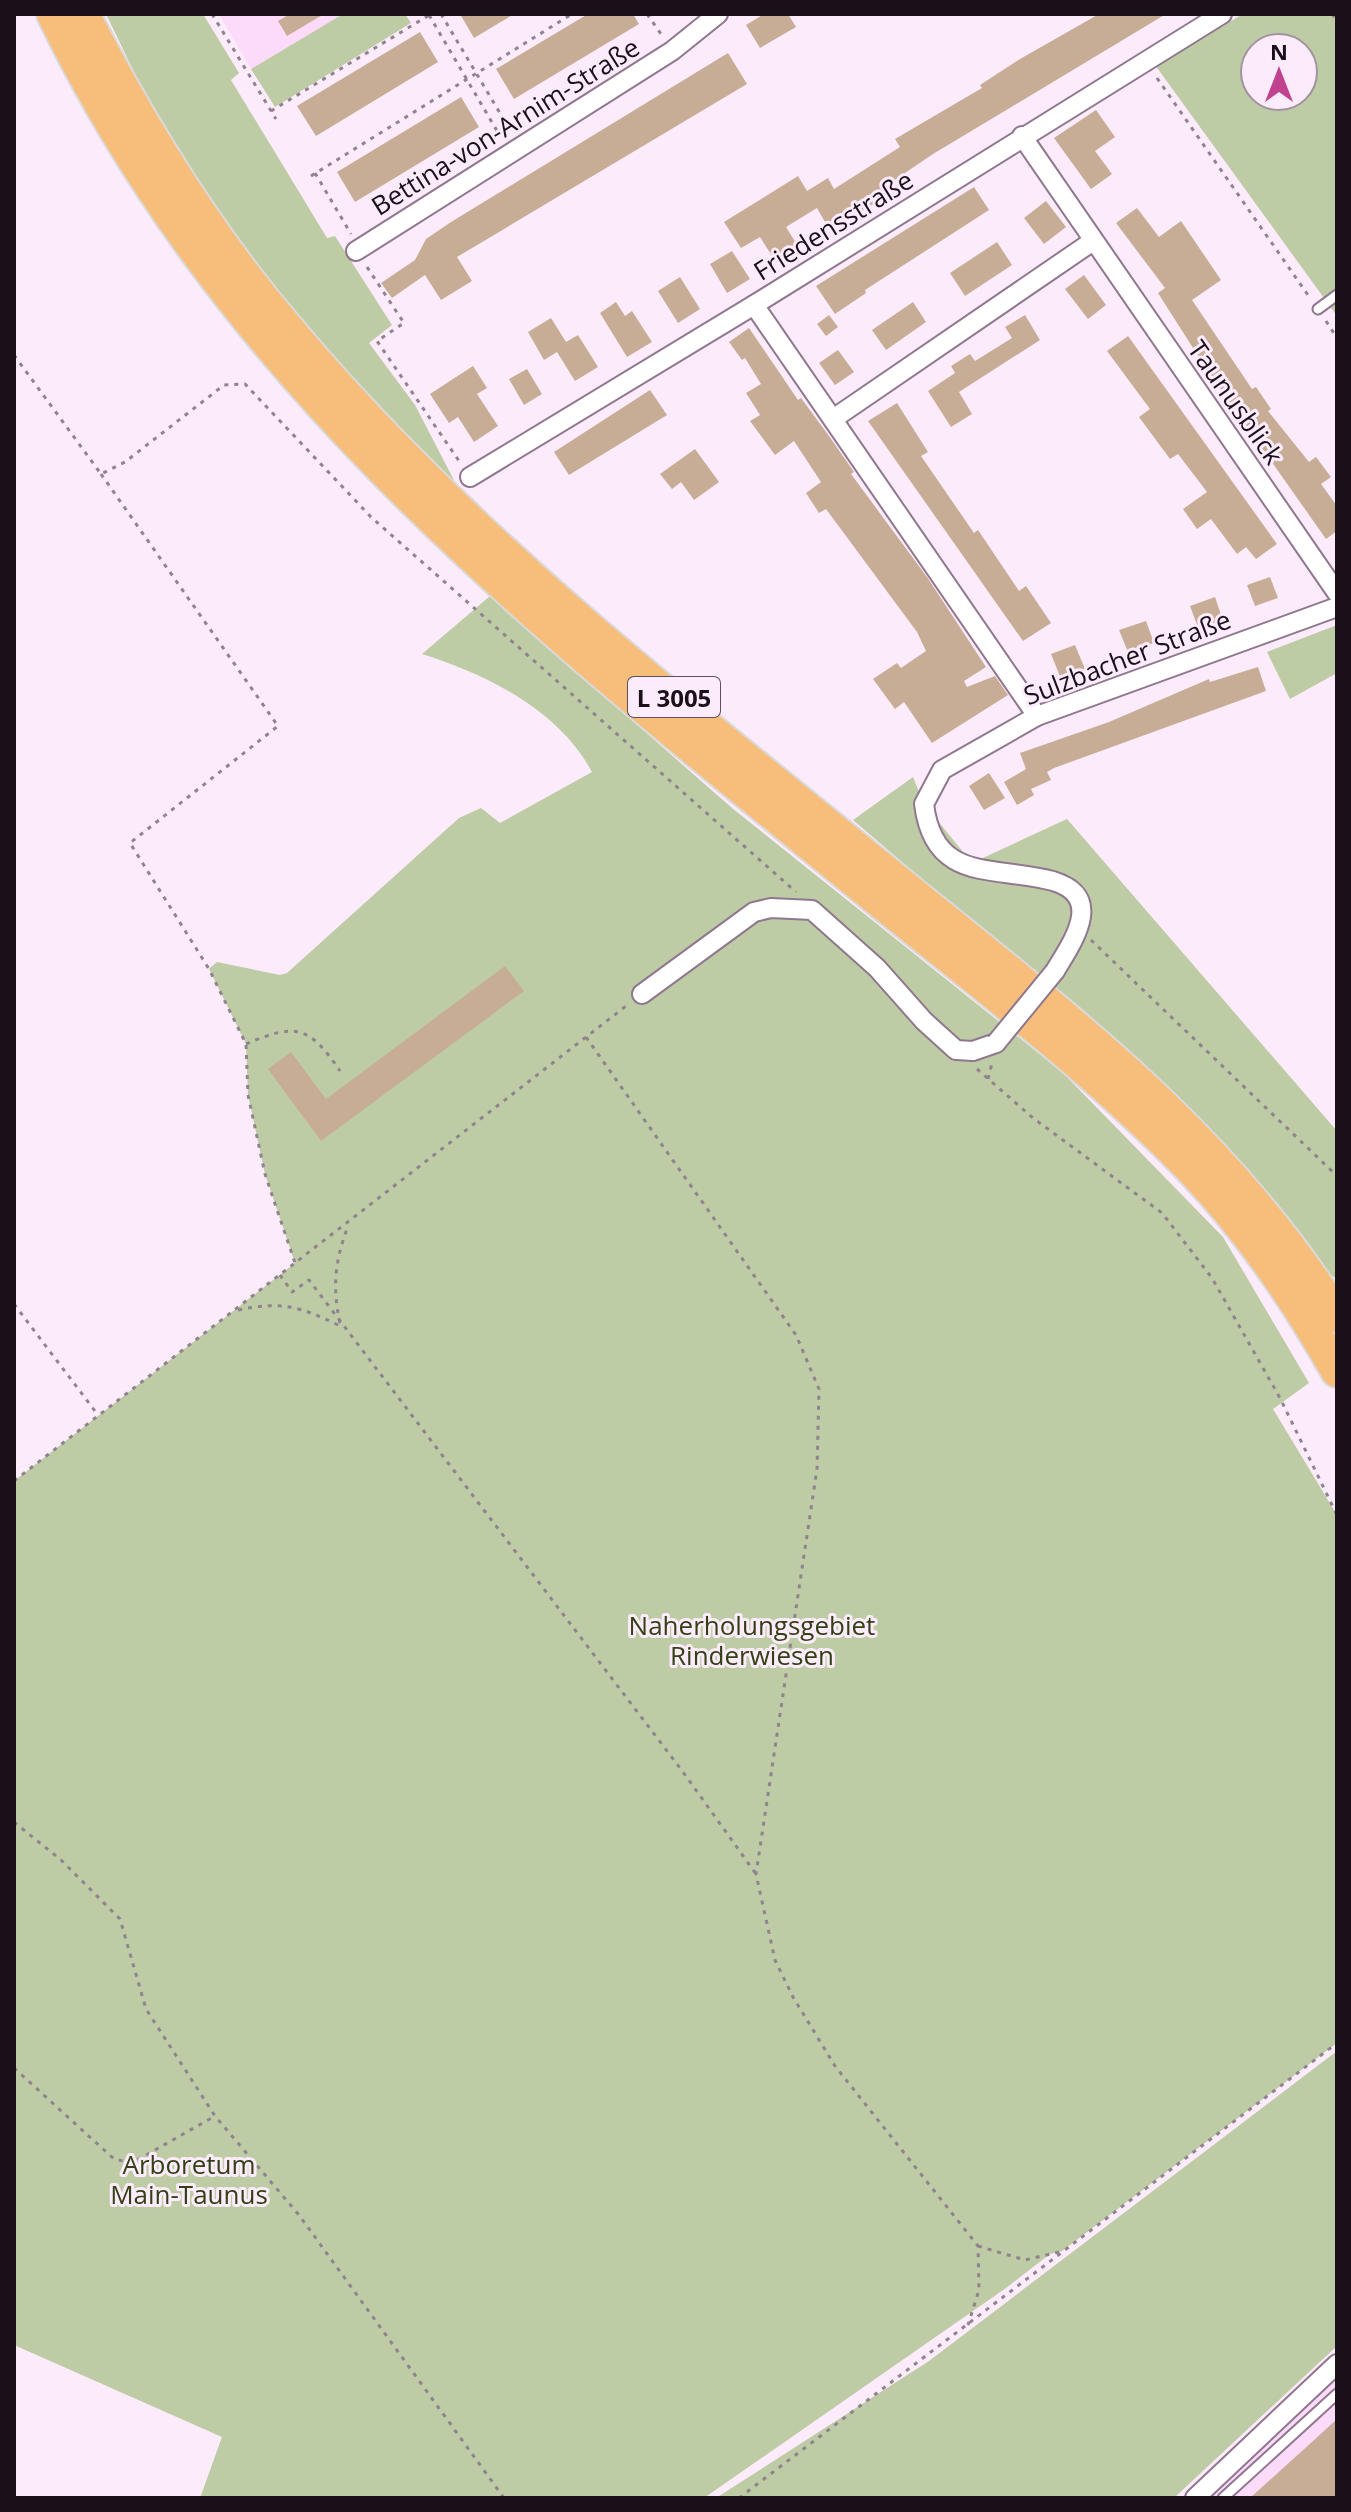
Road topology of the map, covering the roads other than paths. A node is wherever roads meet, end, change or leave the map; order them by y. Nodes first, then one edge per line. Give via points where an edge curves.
1 (53, 14) edge
2 (83, 14) edge
3 (718, 14) edge
4 (1222, 14) edge
5 (1022, 136) junction
6 (1093, 241) junction
7 (353, 243) road end
8 (1337, 295) edge
9 (754, 305) junction
10 (1318, 309) road end
11 (833, 419) junction
12 (470, 477) road end
13 (1337, 593) edge
14 (1337, 607) edge
15 (1037, 716) junction
16 (642, 994) road end
17 (1337, 1316) edge
18 (1337, 1371) edge
19 (1337, 2364) edge
20 (1337, 2394) edge
21 (1295, 2403) junction
22 (1310, 2420) junction
23 (1195, 2498) edge
24 (1223, 2498) edge

1 - 18 highway, L 3005 via 118,135 184,237 264,342 346,434 515,596 1160,1137 1262,1254
2 - 17 highway, L 3005 via 144,126 206,223 284,326 364,415 471,520 649,677 1146,1087 1260,1207
3 - 7 street, Bettina-von-Arnim-Straße via 672,51
4 - 5 street, Friedensstraße
5 - 6 street, Taunusblick
5 - 9 street, Friedensstraße
6 - 11 street
6 - 13 street, Taunusblick
8 - 10 lane
9 - 11 street
9 - 12 street, Friedensstraße
11 - 15 street
14 - 15 street, Sulzbacher Straße
15 - 16 street, Sulzbacher Straße, bridge via 942,770 924,804 932,839 951,860 1066,885 1081,907 1079,931 1055,971 996,1043 956,1050 812,910 754,912
19 - 21 street
20 - 22 lane
21 - 22 lane
21 - 23 street
22 - 24 lane

